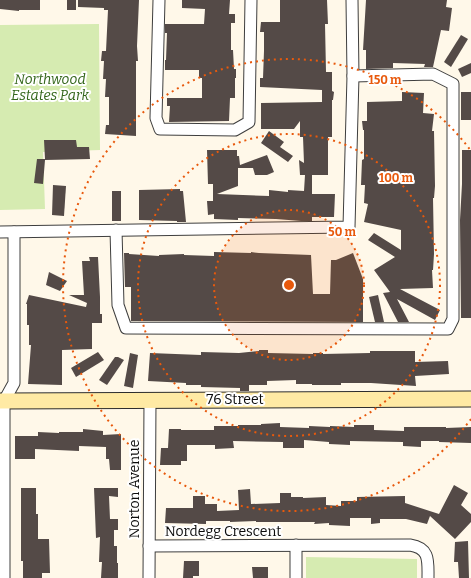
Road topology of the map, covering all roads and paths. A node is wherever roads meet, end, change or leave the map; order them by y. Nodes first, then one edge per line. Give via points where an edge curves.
1 (159, 0) edge
2 (251, 0) edge
3 (352, 0) edge
4 (353, 76) junction
5 (116, 230) junction
6 (0, 232) edge
7 (14, 232) junction
8 (1, 399) edge
9 (471, 399) edge
10 (150, 400) junction
11 (296, 545) junction
12 (149, 546) junction
13 (4, 578) edge
14 (150, 578) edge
15 (296, 578) edge
16 (428, 578) edge

1 - 2 street via 156,118 160,129 235,130 249,122
3 - 4 street
4 - 5 street via 348,227
4 - 5 street via 433,74 453,84 453,320 448,329 126,328 118,305
5 - 7 street
6 - 7 street
7 - 8 street via 14,383
8 - 10 street, 76 Street
8 - 13 street
9 - 10 street, 76 Street
10 - 12 street, Norton Avenue
11 - 12 street, Nordegg Crescent
11 - 15 street, Nordegg Crescent
11 - 16 street, Nordegg Crescent via 415,546 423,550 428,557
12 - 14 street, Norton Avenue

